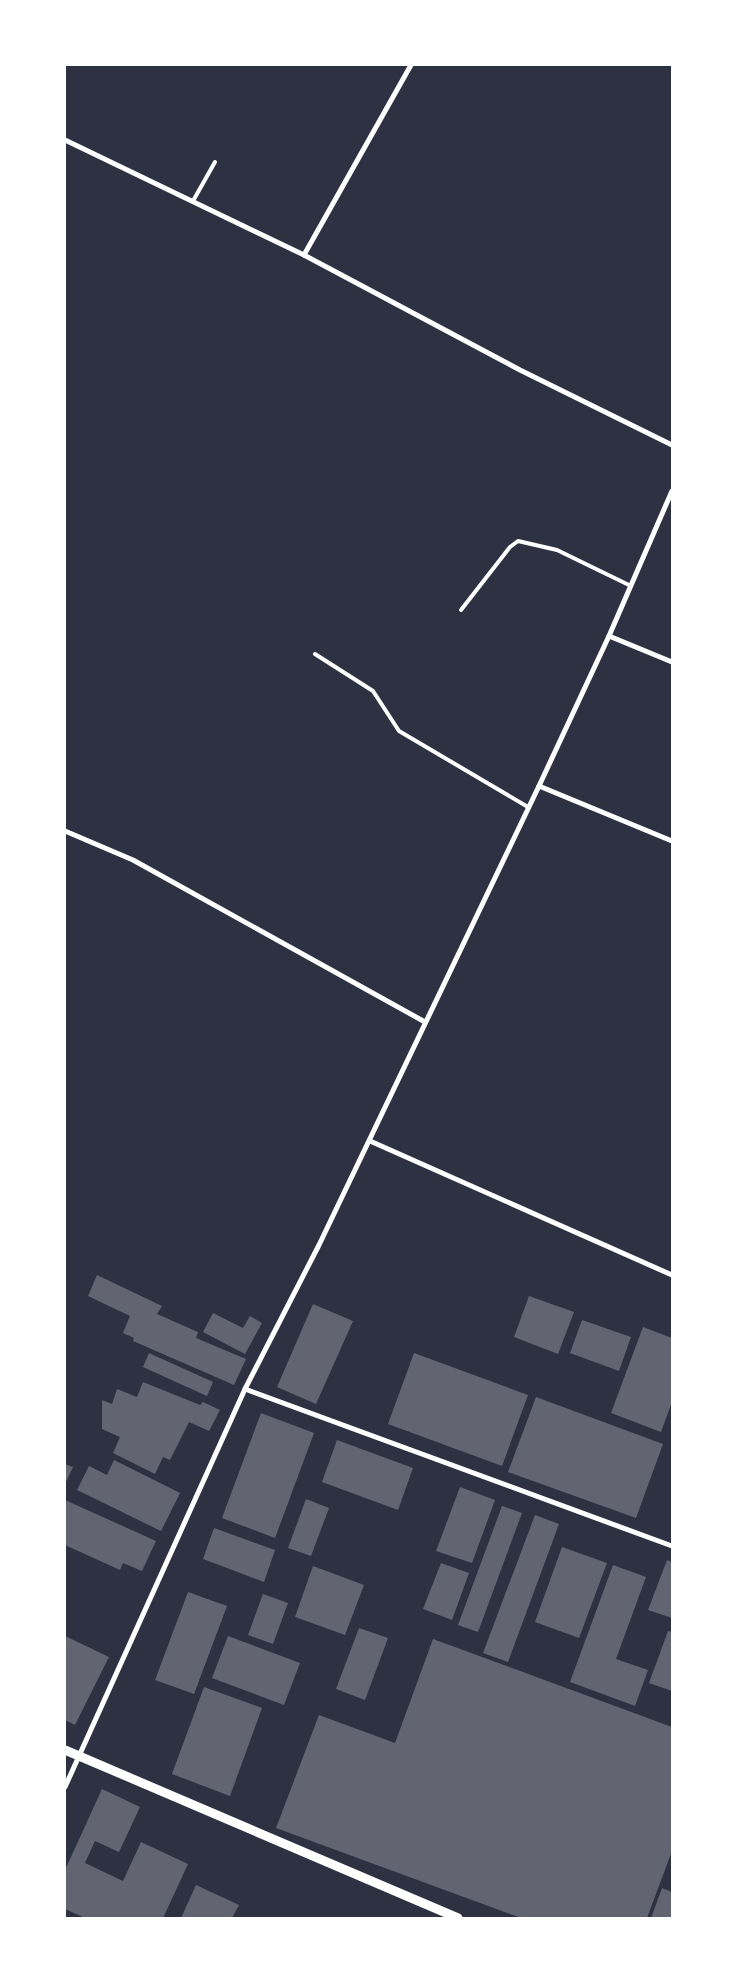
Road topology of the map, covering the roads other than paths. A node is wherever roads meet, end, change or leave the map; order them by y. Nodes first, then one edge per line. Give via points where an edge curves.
1 (410, 65) edge
2 (65, 140) edge
3 (215, 162) dead end
4 (193, 201) junction
5 (304, 255) junction
6 (672, 445) edge
7 (672, 490) edge
8 (632, 586) junction
9 (461, 610) dead end
10 (609, 636) junction
11 (315, 654) dead end
12 (672, 662) edge
13 (539, 786) junction
14 (528, 807) junction
15 (65, 831) edge
16 (672, 841) edge
17 (425, 1022) junction
18 (370, 1141) junction
19 (672, 1275) edge
20 (245, 1389) junction
21 (672, 1546) edge
22 (65, 1750) edge
23 (78, 1756) junction
24 (65, 1787) edge
25 (458, 1918) edge

1 - 5 street
2 - 4 street
3 - 4 lane
4 - 5 street
5 - 6 street via 520,370
7 - 8 street
8 - 9 lane via 557,550 518,541
8 - 10 street
10 - 12 street
10 - 13 street
11 - 14 lane via 373,691 399,730
13 - 14 street
13 - 16 street
14 - 17 street
15 - 17 street via 133,860
17 - 18 street
18 - 19 street
18 - 20 street
20 - 21 street
20 - 23 street
22 - 23 street
23 - 24 street
23 - 25 street

